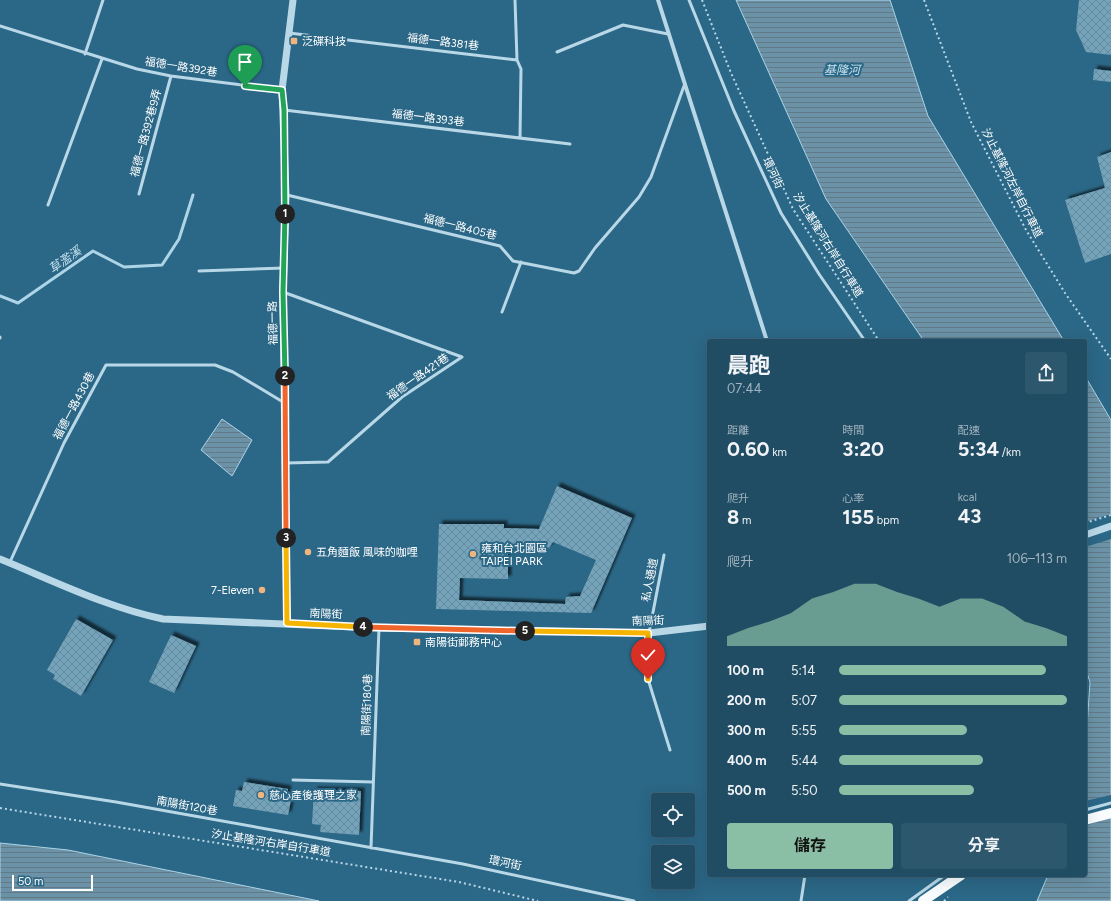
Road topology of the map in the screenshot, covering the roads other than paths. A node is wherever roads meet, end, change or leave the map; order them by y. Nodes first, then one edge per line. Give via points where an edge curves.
1 (103, 0) edge
2 (292, 0) edge
3 (515, 0) edge
4 (658, 0) edge
5 (688, 0) edge
6 (0, 26) edge
7 (289, 33) junction
8 (668, 34) junction
9 (557, 52) dead end
10 (85, 54) junction
11 (102, 59) junction
12 (517, 60) junction
13 (171, 76) junction
14 (684, 86) junction
15 (282, 90) junction
16 (284, 110) junction
17 (520, 138) junction
18 (570, 144) dead end
19 (139, 194) dead end
20 (286, 195) junction
21 (48, 205) dead end
22 (521, 262) junction
23 (284, 268) junction
24 (199, 271) dead end
25 (283, 292) junction
26 (502, 312) dead end
27 (766, 339) edge
28 (864, 339) edge
29 (285, 403) junction
30 (285, 463) junction
31 (1111, 526) edge
32 (1087, 534) edge
33 (664, 555) dead end
34 (0, 559) edge
35 (10, 563) junction
36 (287, 623) junction
37 (707, 626) edge
38 (378, 628) junction
39 (648, 633) junction
40 (670, 750) dead end
41 (293, 780) dead end
42 (373, 782) junction
43 (0, 784) edge
44 (1111, 803) edge
45 (1087, 809) edge
46 (1111, 813) edge
47 (1087, 819) edge
48 (371, 848) junction
49 (805, 877) edge
50 (942, 877) edge
51 (958, 877) edge
52 (634, 901) edge
53 (801, 901) edge
54 (909, 901) edge
55 (923, 901) edge

1 - 10 lane
2 - 7 street, 福德一路
3 - 12 lane
4 - 8 street
5 - 28 lane, 環河街 via 734,111 781,213
6 - 10 lane, 福德一路392巷
7 - 12 lane, 福德一路381巷
7 - 15 street, 福德一路
8 - 9 lane via 623,24
8 - 14 street
10 - 11 lane, 福德一路392巷
11 - 13 lane, 福德一路392巷
11 - 21 lane
12 - 17 lane via 521,68
13 - 15 lane, 福德一路392巷
13 - 19 lane, 福德一路392巷9弄
14 - 22 lane, 福德一路405巷 via 651,176 639,196 579,271 574,273
14 - 27 street
15 - 16 street, 福德一路
16 - 17 lane, 福德一路393巷
16 - 20 street, 福德一路
17 - 18 lane, 福德一路393巷
20 - 22 lane, 福德一路405巷 via 500,246 513,260
20 - 23 street, 福德一路
22 - 26 lane
23 - 24 lane
23 - 25 street, 福德一路
25 - 29 street, 福德一路
25 - 30 lane, 福德一路421巷 via 462,357 402,397 328,462
29 - 30 street, 福德一路
29 - 35 lane, 福德一路430巷 via 233,372 215,365 106,365 64,443
30 - 36 street, 福德一路
31 - 32 street
33 - 39 lane, 私人通道
34 - 35 street, 南陽街
35 - 36 street, 南陽街 via 104,603 163,619
36 - 38 street, 南陽街
37 - 39 street, 南陽街
38 - 39 street, 南陽街
38 - 42 lane, 南陽街180巷
39 - 40 lane, 私人通道 via 648,679
41 - 42 lane
42 - 48 lane, 南陽街180巷
43 - 48 lane, 南陽街120巷
44 - 45 lane
46 - 47 main road
48 - 52 lane, 環河街 via 463,864
49 - 53 lane
50 - 54 lane
51 - 55 main road, bridge

